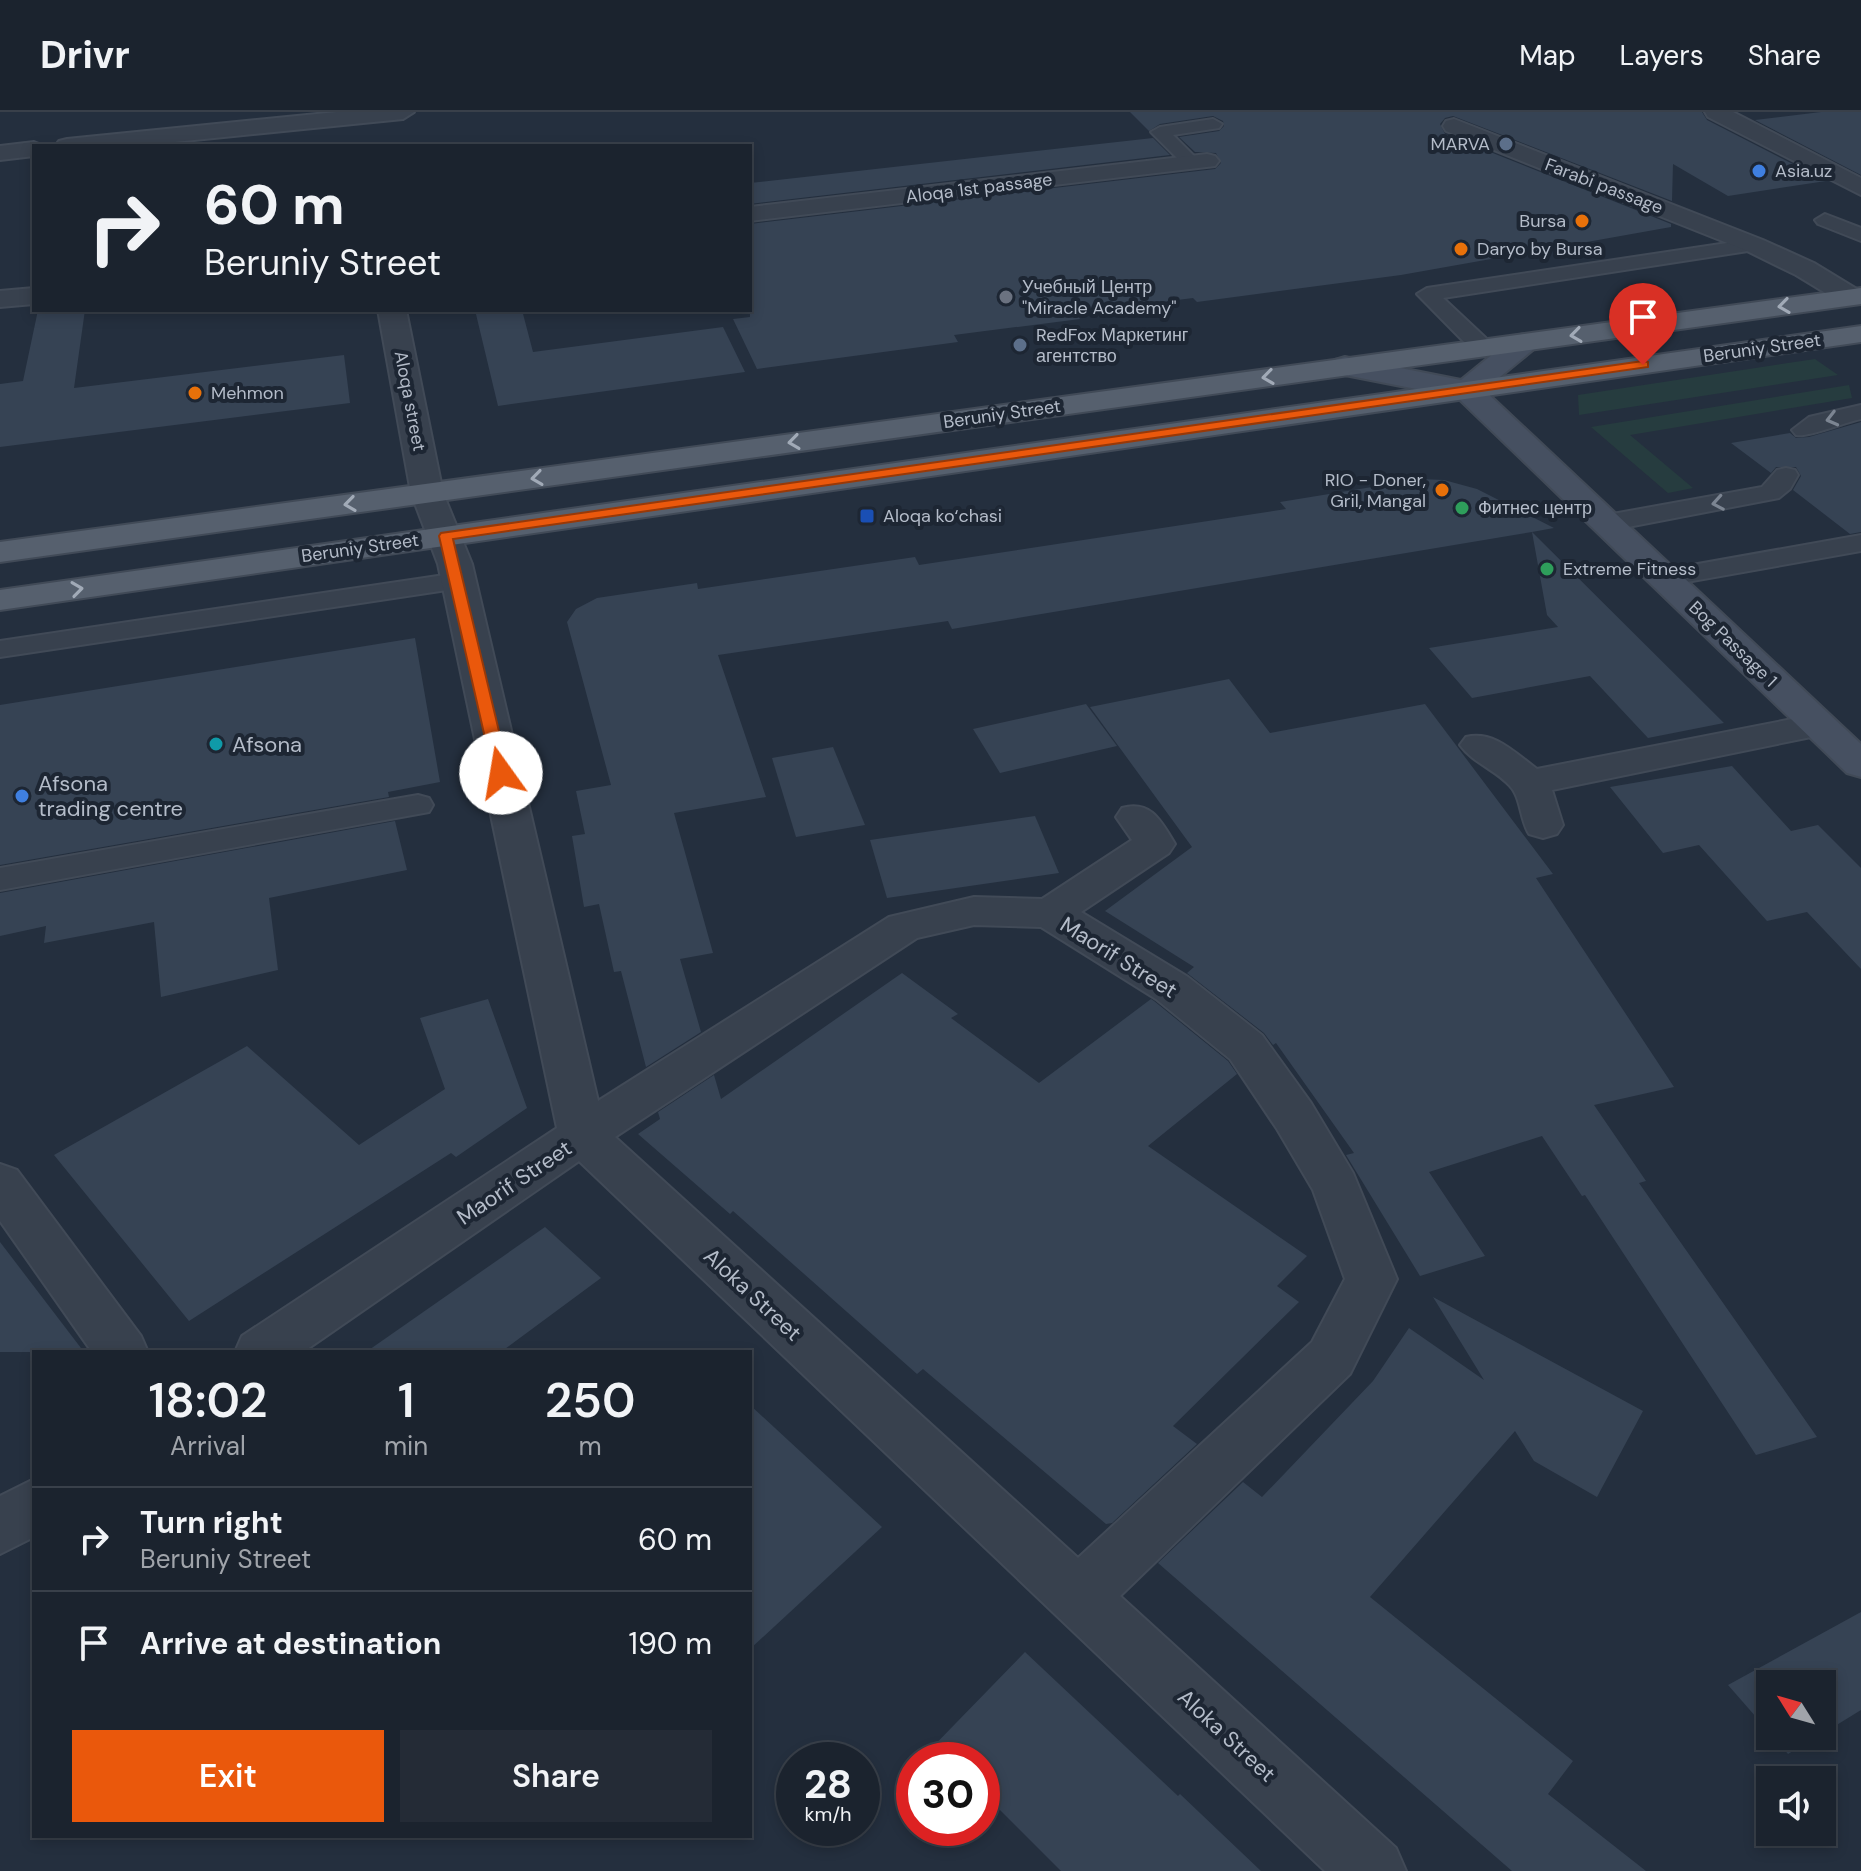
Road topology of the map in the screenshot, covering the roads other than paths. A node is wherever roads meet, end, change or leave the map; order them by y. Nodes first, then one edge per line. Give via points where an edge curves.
1 (403, 112) edge
2 (1716, 112) edge
3 (1213, 124) dead end
4 (1454, 126) dead end
5 (198, 130) edge
6 (83, 144) edge
7 (32, 149) edge
8 (0, 153) edge
9 (1200, 162) joint
10 (1861, 188) edge
11 (752, 214) edge
12 (1825, 220) dead end
13 (1861, 235) edge
14 (1754, 245) junction
15 (32, 296) edge
16 (1856, 296) edge
17 (0, 299) edge
18 (392, 312) edge
19 (1857, 338) edge
20 (1525, 342) junction
21 (1483, 348) junction
22 (1345, 366) junction
23 (1467, 390) junction
24 (1861, 412) edge
25 (1804, 430) dead end
26 (1786, 475) dead end
27 (1607, 523) junction
28 (444, 536) junction
29 (1861, 543) edge
30 (0, 552) edge
31 (1664, 578) junction
32 (0, 600) edge
33 (0, 649) edge
34 (1844, 743) edge
35 (1479, 745) dead end
36 (1530, 782) junction
37 (418, 805) dead end
38 (1136, 817) dead end
39 (1543, 825) dead end
40 (0, 879) edge
41 (1050, 913) junction
42 (582, 1135) junction
43 (0, 1183) edge
44 (121, 1350) edge
45 (264, 1350) edge
46 (32, 1506) edge
47 (0, 1528) edge
48 (1078, 1597) junction
49 (1373, 1871) edge

1 - 5 street
2 - 10 street
3 - 9 lane via 1160,132
4 - 14 street, Farabi passage
5 - 6 street
7 - 8 street
9 - 11 street, Aloqa 1st passage
12 - 13 lane
14 - 16 street, Farabi passage
14 - 21 lane via 1427,294
15 - 17 street
16 -> 20 main road, Beruniy Street
18 - 28 street, Aloqa street
19 - 23 main road, Beruniy Street
20 - 21 main road, Beruniy Street
20 - 23 street
21 - 22 main road, Beruniy Street
22 - 23 street
22 -> 28 main road, Beruniy Street
23 - 27 street, Bog Passage 1
23 - 28 main road, Beruniy Street
24 -> 25 lane
26 -> 27 lane via 1770,493
27 - 31 street, Bog Passage 1
28 -> 30 main road, Beruniy Street
32 -> 28 main road, Beruniy Street
28 - 33 lane
28 - 42 street
29 - 31 lane
31 - 34 street, Bog Passage 1
34 - 36 street
35 - 36 street
36 - 39 street
37 - 40 lane
38 - 41 street via 1155,844
41 - 42 street, Maorif Street via 974,911 904,927
41 - 48 street, Maorif Street via 1172,988 1246,1047 1336,1187 1371,1279 1331,1358
42 - 45 street, Maorif Street
42 - 48 street, Aloka Street
43 - 44 street
46 - 47 street
48 - 49 street, Aloka Street

